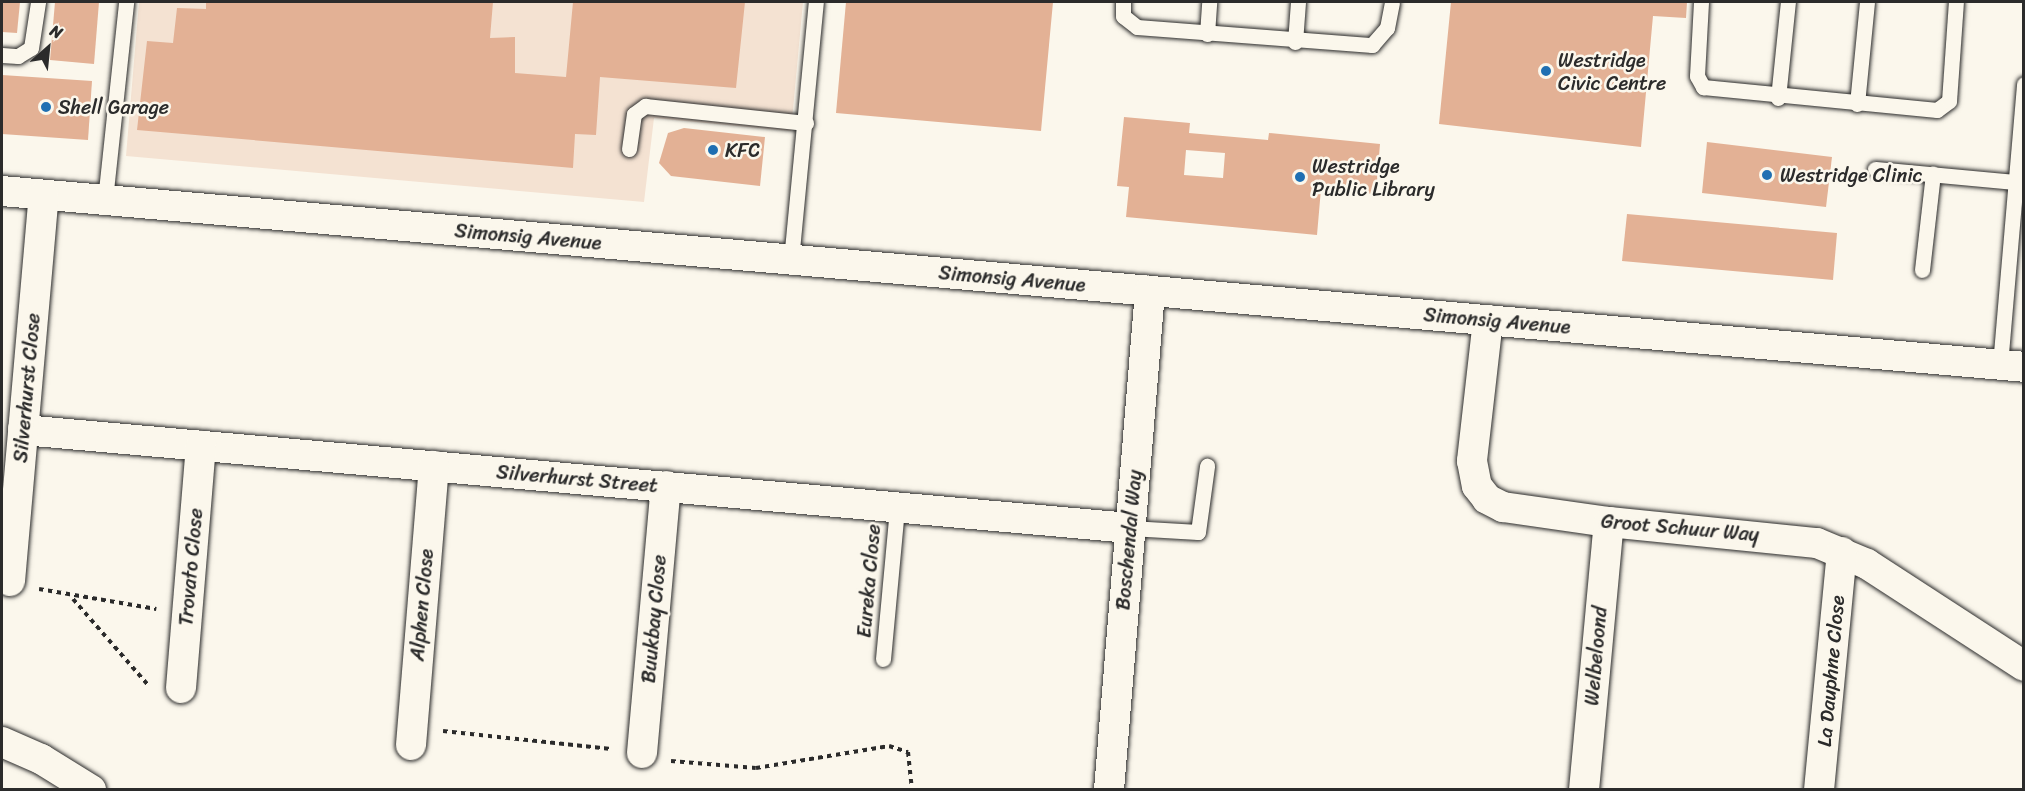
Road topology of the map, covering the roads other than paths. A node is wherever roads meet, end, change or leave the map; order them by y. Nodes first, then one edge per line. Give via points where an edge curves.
1 (38, 2) edge
2 (126, 2) edge
3 (816, 2) edge
4 (1123, 2) edge
5 (1209, 2) edge
6 (1298, 2) edge
7 (1392, 2) edge
8 (1701, 2) edge
9 (1788, 2) edge
10 (1867, 2) edge
11 (1956, 2) edge
12 (1207, 34) junction
13 (1295, 42) junction
14 (2, 55) edge
15 (2024, 84) edge
16 (1778, 98) junction
17 (1857, 104) junction
18 (806, 123) junction
19 (629, 149) dead end
20 (1875, 170) dead end
21 (1934, 174) junction
22 (2015, 182) junction
23 (2, 191) edge
24 (44, 195) junction
25 (105, 200) junction
26 (791, 260) junction
27 (1922, 270) dead end
28 (1149, 291) junction
29 (1488, 320) junction
30 (2012, 366) edge
31 (23, 430) junction
32 (201, 446) junction
33 (434, 466) junction
34 (1207, 466) dead end
35 (666, 486) junction
36 (897, 507) junction
37 (1609, 522) junction
38 (1130, 528) junction
39 (1842, 552) junction
40 (10, 581) road end
41 (883, 658) dead end
42 (2024, 666) edge
43 (180, 688) road end
44 (2, 742) edge
45 (411, 745) road end
46 (642, 753) road end
47 (91, 789) edge
48 (1109, 789) edge
49 (1584, 789) edge
50 (1819, 789) edge

1 - 14 lane via 31,48 18,56
2 - 25 lane
3 - 18 lane
4 - 12 lane via 1128,23
5 - 12 lane
6 - 13 lane
7 - 13 lane via 1387,28 1372,45
8 - 16 lane via 1700,84
9 - 16 lane
10 - 17 lane
11 - 17 lane via 1949,101 1944,108
12 - 13 lane
15 - 22 lane
16 - 17 lane
18 - 19 lane via 645,106 634,114
18 - 26 lane
20 - 21 lane
21 - 22 lane
21 - 27 lane
22 - 30 lane
23 - 24 street, Simonsig Avenue
24 - 25 street, Simonsig Avenue
24 - 31 street, Silverhurst Close
25 - 26 street, Simonsig Avenue
26 - 28 street, Simonsig Avenue
28 - 29 street, Simonsig Avenue
28 - 38 street, Boschendal Way
29 - 30 street, Simonsig Avenue
29 - 37 street, Groot Schuur Way via 1472,461 1477,486 1487,499 1503,507
31 - 32 street, Silverhurst Street
31 - 40 street, Silverhurst Close
32 - 33 street, Silverhurst Street
32 - 43 street, Trovato Close
33 - 35 street, Silverhurst Street
33 - 45 street, Alphen Close
34 - 38 lane via 1200,529
35 - 36 street, Silverhurst Street
35 - 46 street, Buukbay Close
36 - 38 street, Silverhurst Street
36 - 41 lane, Eureka Close
37 - 39 street, Groot Schuur Way via 1771,536
37 - 49 street, Welbeloond
38 - 48 street, Boschendal Way
39 - 42 street, Groot Schuur Way
39 - 50 street, La Dauphne Close
44 - 47 street via 41,759

